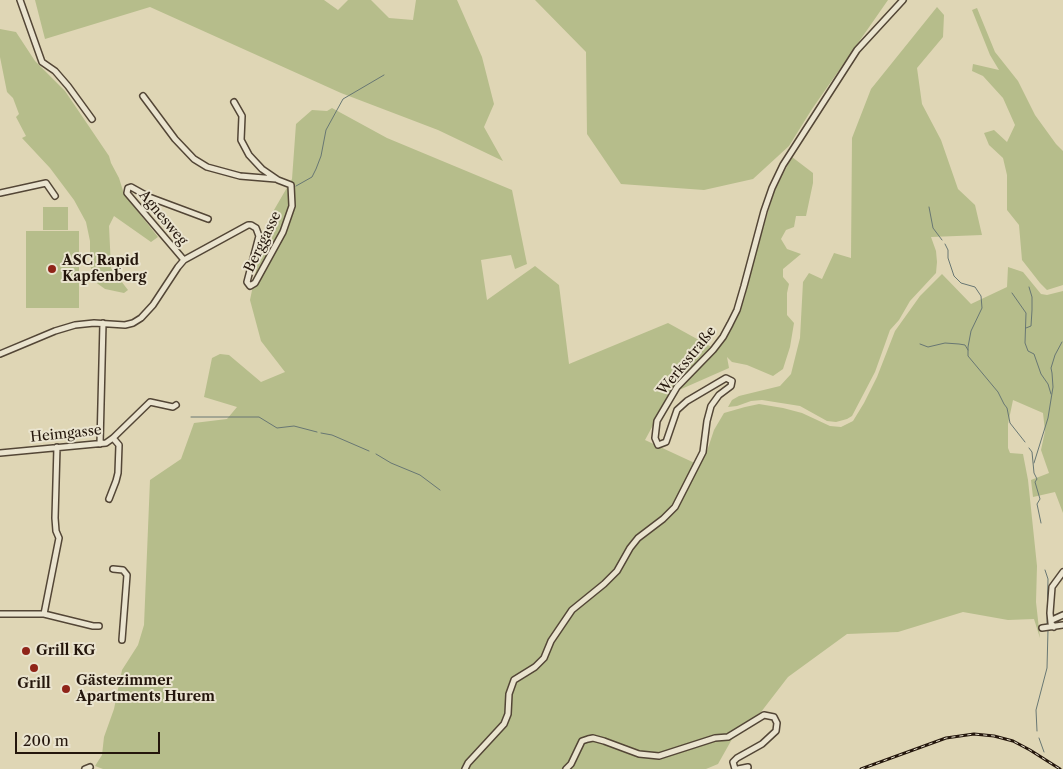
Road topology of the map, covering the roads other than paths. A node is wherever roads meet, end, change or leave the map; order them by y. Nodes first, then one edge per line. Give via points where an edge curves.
1 (20, 0) edge
2 (902, 1) edge
3 (143, 96) dead end
4 (234, 102) dead end
5 (92, 119) dead end
6 (278, 180) junction
7 (0, 193) edge
8 (56, 196) dead end
9 (208, 218) dead end
10 (184, 260) junction
11 (103, 324) junction
12 (0, 354) edge
13 (176, 405) dead end
14 (113, 438) junction
15 (100, 444) junction
16 (57, 446) junction
17 (0, 453) edge
18 (109, 498) dead end
19 (113, 569) dead end
20 (1063, 572) edge
21 (0, 614) edge
22 (44, 614) junction
23 (1063, 615) edge
24 (1052, 620) junction
25 (1063, 625) edge
26 (99, 626) dead end
27 (122, 640) dead end
28 (748, 767) dead end
29 (465, 769) edge
30 (566, 769) edge
31 (737, 769) edge

1 - 5 street via 42,62 55,71
2 - 29 street, Werksstraße via 857,50 783,165 772,188 737,310 713,350 677,387 657,421 655,438 658,445 666,442 677,410 687,401 726,378 732,381 711,406 703,452 675,507 638,538 617,570 572,610 551,641 544,658 514,680 504,724
3 - 6 street via 194,159 207,167 240,176
4 - 6 street, Berggasse via 242,116 241,140 249,155
6 - 10 street, Berggasse via 292,185 292,206 283,232 252,286 247,282 259,236 251,225
7 - 8 street via 46,183
9 - 10 street, Agnesweg via 128,188 127,194
10 - 11 street, Berggasse via 141,318 125,325
11 - 12 street, Berggasse via 76,325 55,331
11 - 15 street
13 - 14 street, Heimgasse via 150,402
14 - 15 street, Heimgasse
14 - 18 street via 119,445 118,473
15 - 16 street, Heimgasse
16 - 17 street, Heimgasse
16 - 22 street via 55,518 59,538
19 - 27 street via 123,570 127,575
20 - 24 street via 1052,587
21 - 22 street
22 - 26 street
23 - 24 street
24 - 25 street via 1048,628
28 - 31 street
30 - 31 street via 582,741 588,739 604,741 639,754 659,756 728,737 764,715 774,717 776,731 762,744 737,758 733,762

